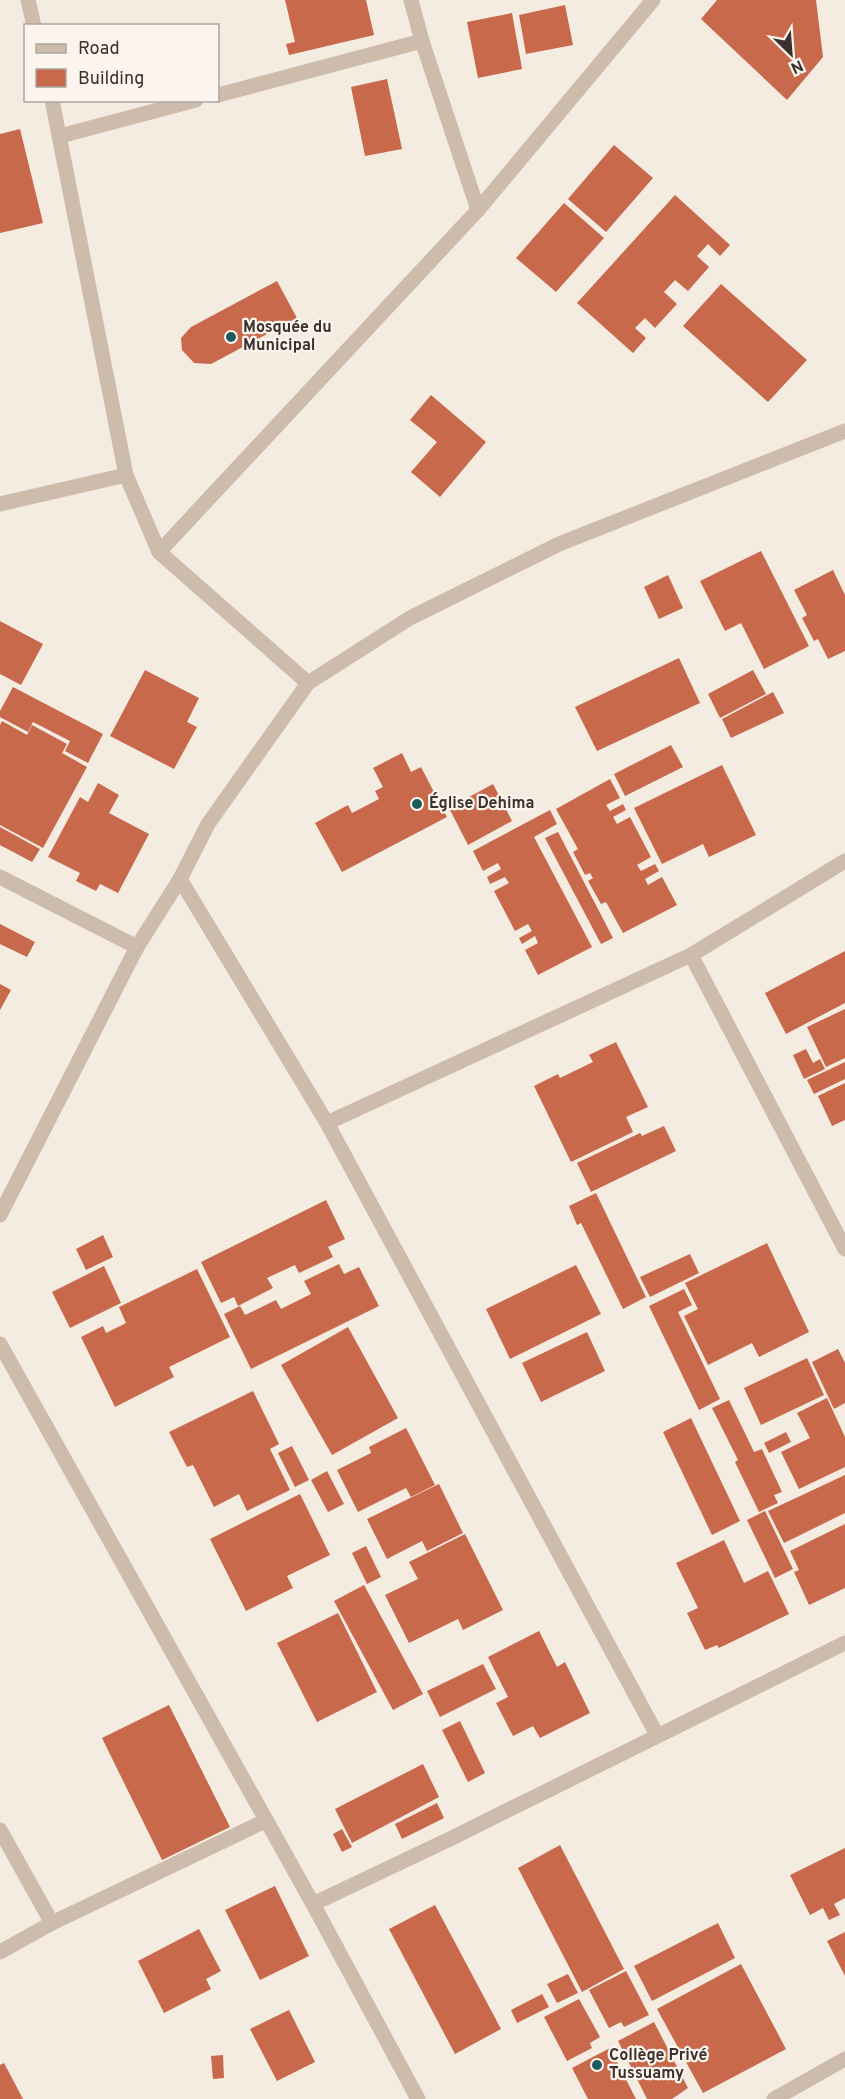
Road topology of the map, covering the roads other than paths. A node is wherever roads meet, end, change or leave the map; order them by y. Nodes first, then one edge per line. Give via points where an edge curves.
1 (28, 0) edge
2 (411, 0) edge
3 (653, 0) edge
4 (34, 24) edge
5 (422, 40) junction
6 (219, 95) edge
7 (52, 102) edge
8 (188, 102) edge
9 (60, 136) junction
10 (478, 210) junction
11 (845, 431) edge
12 (126, 475) junction
13 (0, 504) edge
14 (159, 552) junction
15 (308, 683) junction
16 (845, 861) edge
17 (0, 877) edge
18 (180, 879) junction
19 (138, 947) junction
20 (691, 955) junction
21 (327, 1123) junction
22 (0, 1215) edge
23 (845, 1249) edge
24 (0, 1344) edge
25 (845, 1643) edge
26 (657, 1736) junction
27 (265, 1821) junction
28 (0, 1830) edge
29 (313, 1904) junction
30 (52, 1923) junction
31 (0, 1952) edge
32 (845, 2059) edge
33 (418, 2099) edge
34 (774, 2099) edge

1 - 4 street
2 - 5 street
3 - 10 street
5 - 6 street
5 - 10 street
7 - 9 street
8 - 9 street
9 - 12 street
10 - 14 street
11 - 15 street via 559,544 410,618
12 - 13 street
12 - 14 street
14 - 15 street
15 - 18 street via 208,824
16 - 20 street
17 - 19 street
18 - 19 street
18 - 21 street
19 - 22 street
20 - 21 street
20 - 23 street
21 - 26 street
24 - 27 street
25 - 26 street
26 - 29 street
27 - 29 street
27 - 30 street
28 - 30 street
29 - 33 street
30 - 31 street
32 - 34 street

